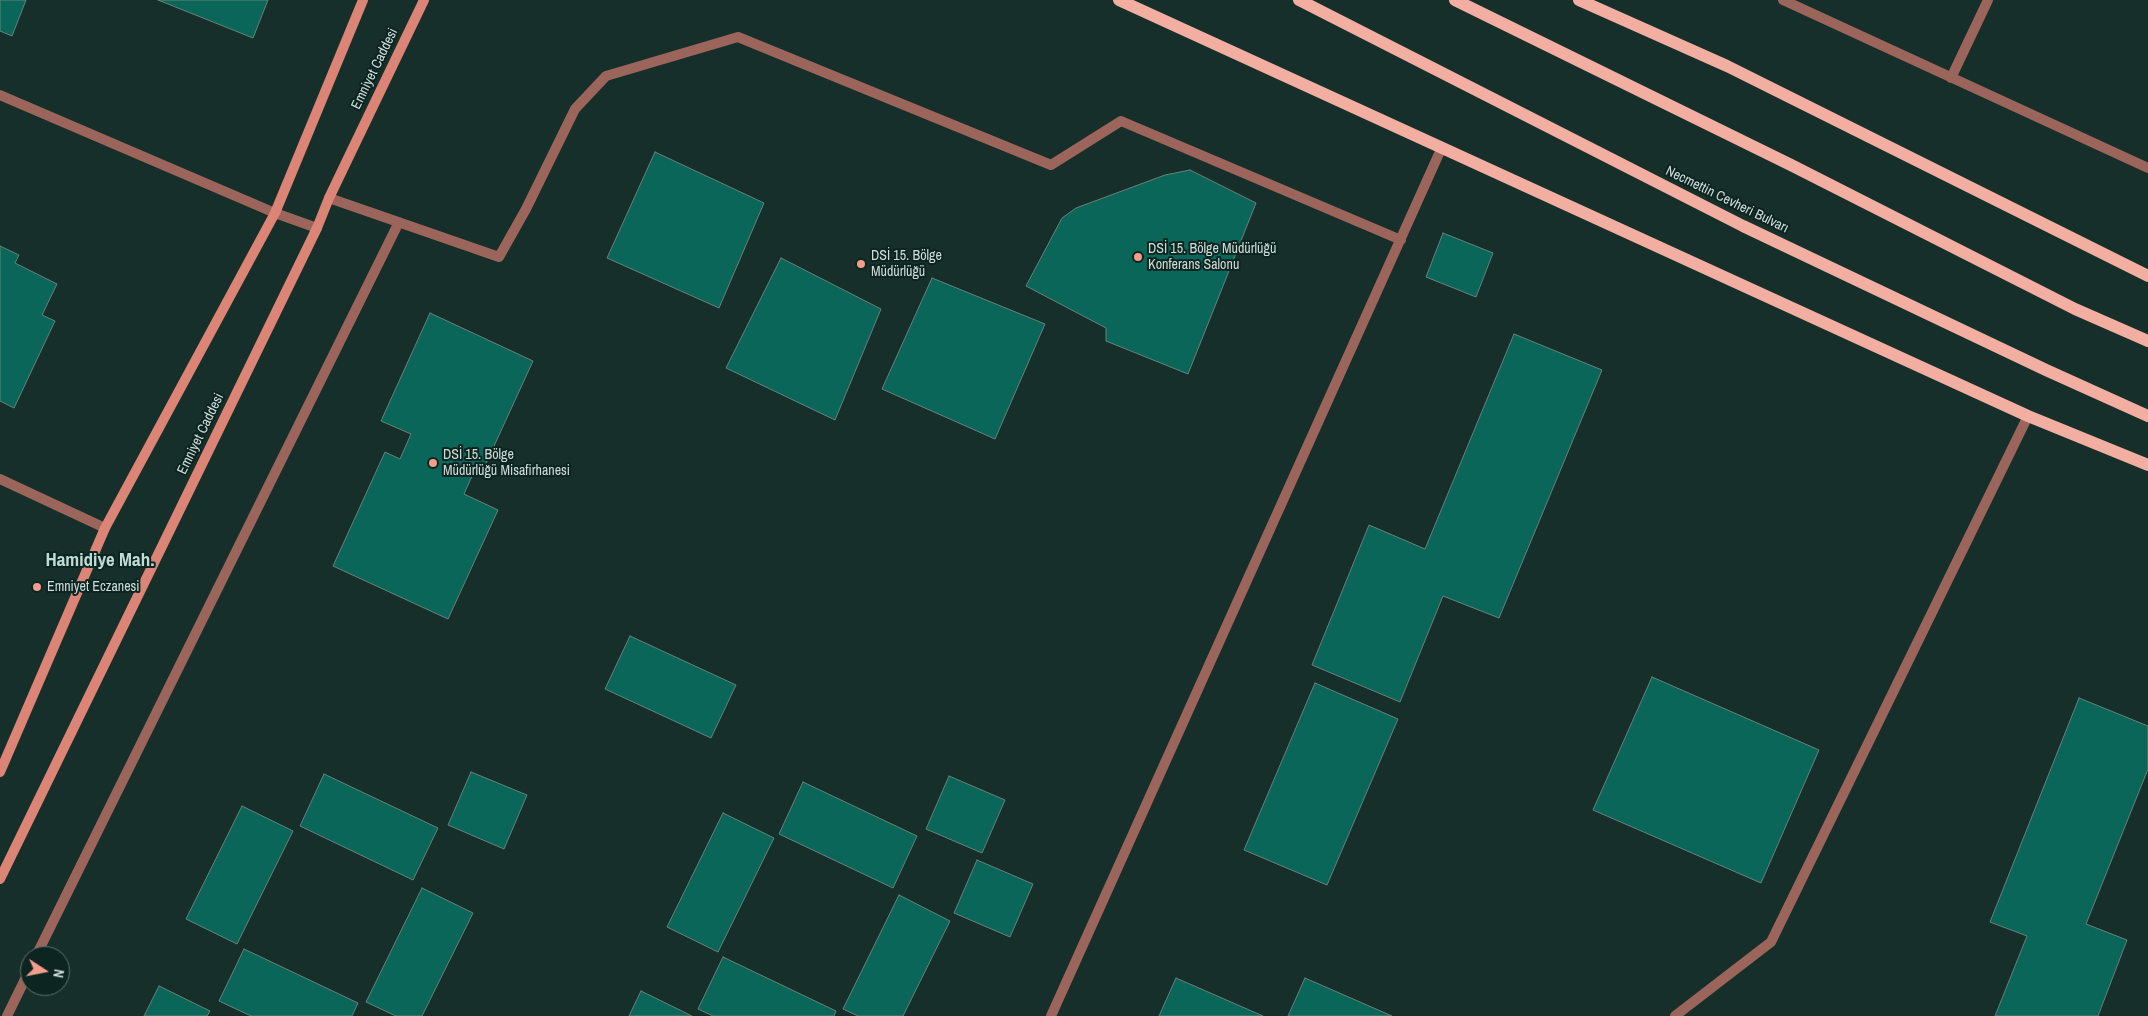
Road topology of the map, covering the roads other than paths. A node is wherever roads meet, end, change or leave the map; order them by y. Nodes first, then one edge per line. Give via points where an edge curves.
1 (363, 0) edge
2 (424, 0) edge
3 (1119, 0) edge
4 (1298, 0) edge
5 (1455, 0) edge
6 (1580, 0) edge
7 (1783, 0) edge
8 (1988, 0) edge
9 (1951, 78) junction
10 (0, 95) edge
11 (1442, 147) junction
12 (2148, 168) edge
13 (329, 198) junction
14 (274, 213) junction
15 (399, 222) junction
16 (317, 228) junction
17 (1402, 240) junction
18 (2148, 276) edge
19 (2148, 341) edge
20 (2028, 416) junction
21 (2148, 416) edge
22 (2148, 465) edge
23 (0, 479) edge
24 (105, 528) junction
25 (0, 772) edge
26 (0, 878) edge
27 (41, 946) edge
28 (20, 989) edge
29 (7, 1016) edge
30 (1051, 1016) edge
31 (1675, 1016) edge

1 - 14 main road
2 - 13 main road, Emniyet Caddesi
3 - 11 main road
4 - 21 main road, Necmettin Cevheri Bulvarı via 1743,226
5 - 19 main road via 2075,309
6 - 18 main road via 1727,66
7 - 9 street
8 - 9 street
9 - 12 street
10 - 14 street
11 - 17 street
11 - 20 main road
13 - 15 street
13 - 16 main road, Emniyet Caddesi
14 - 16 street
14 - 24 main road
15 - 17 street via 499,257 575,109 606,76 738,38 1051,165 1121,122
15 - 27 street
16 - 26 main road, Emniyet Caddesi
17 - 30 street
20 - 22 main road
20 - 31 street via 1772,942
23 - 24 street
24 - 25 main road
28 - 29 street

